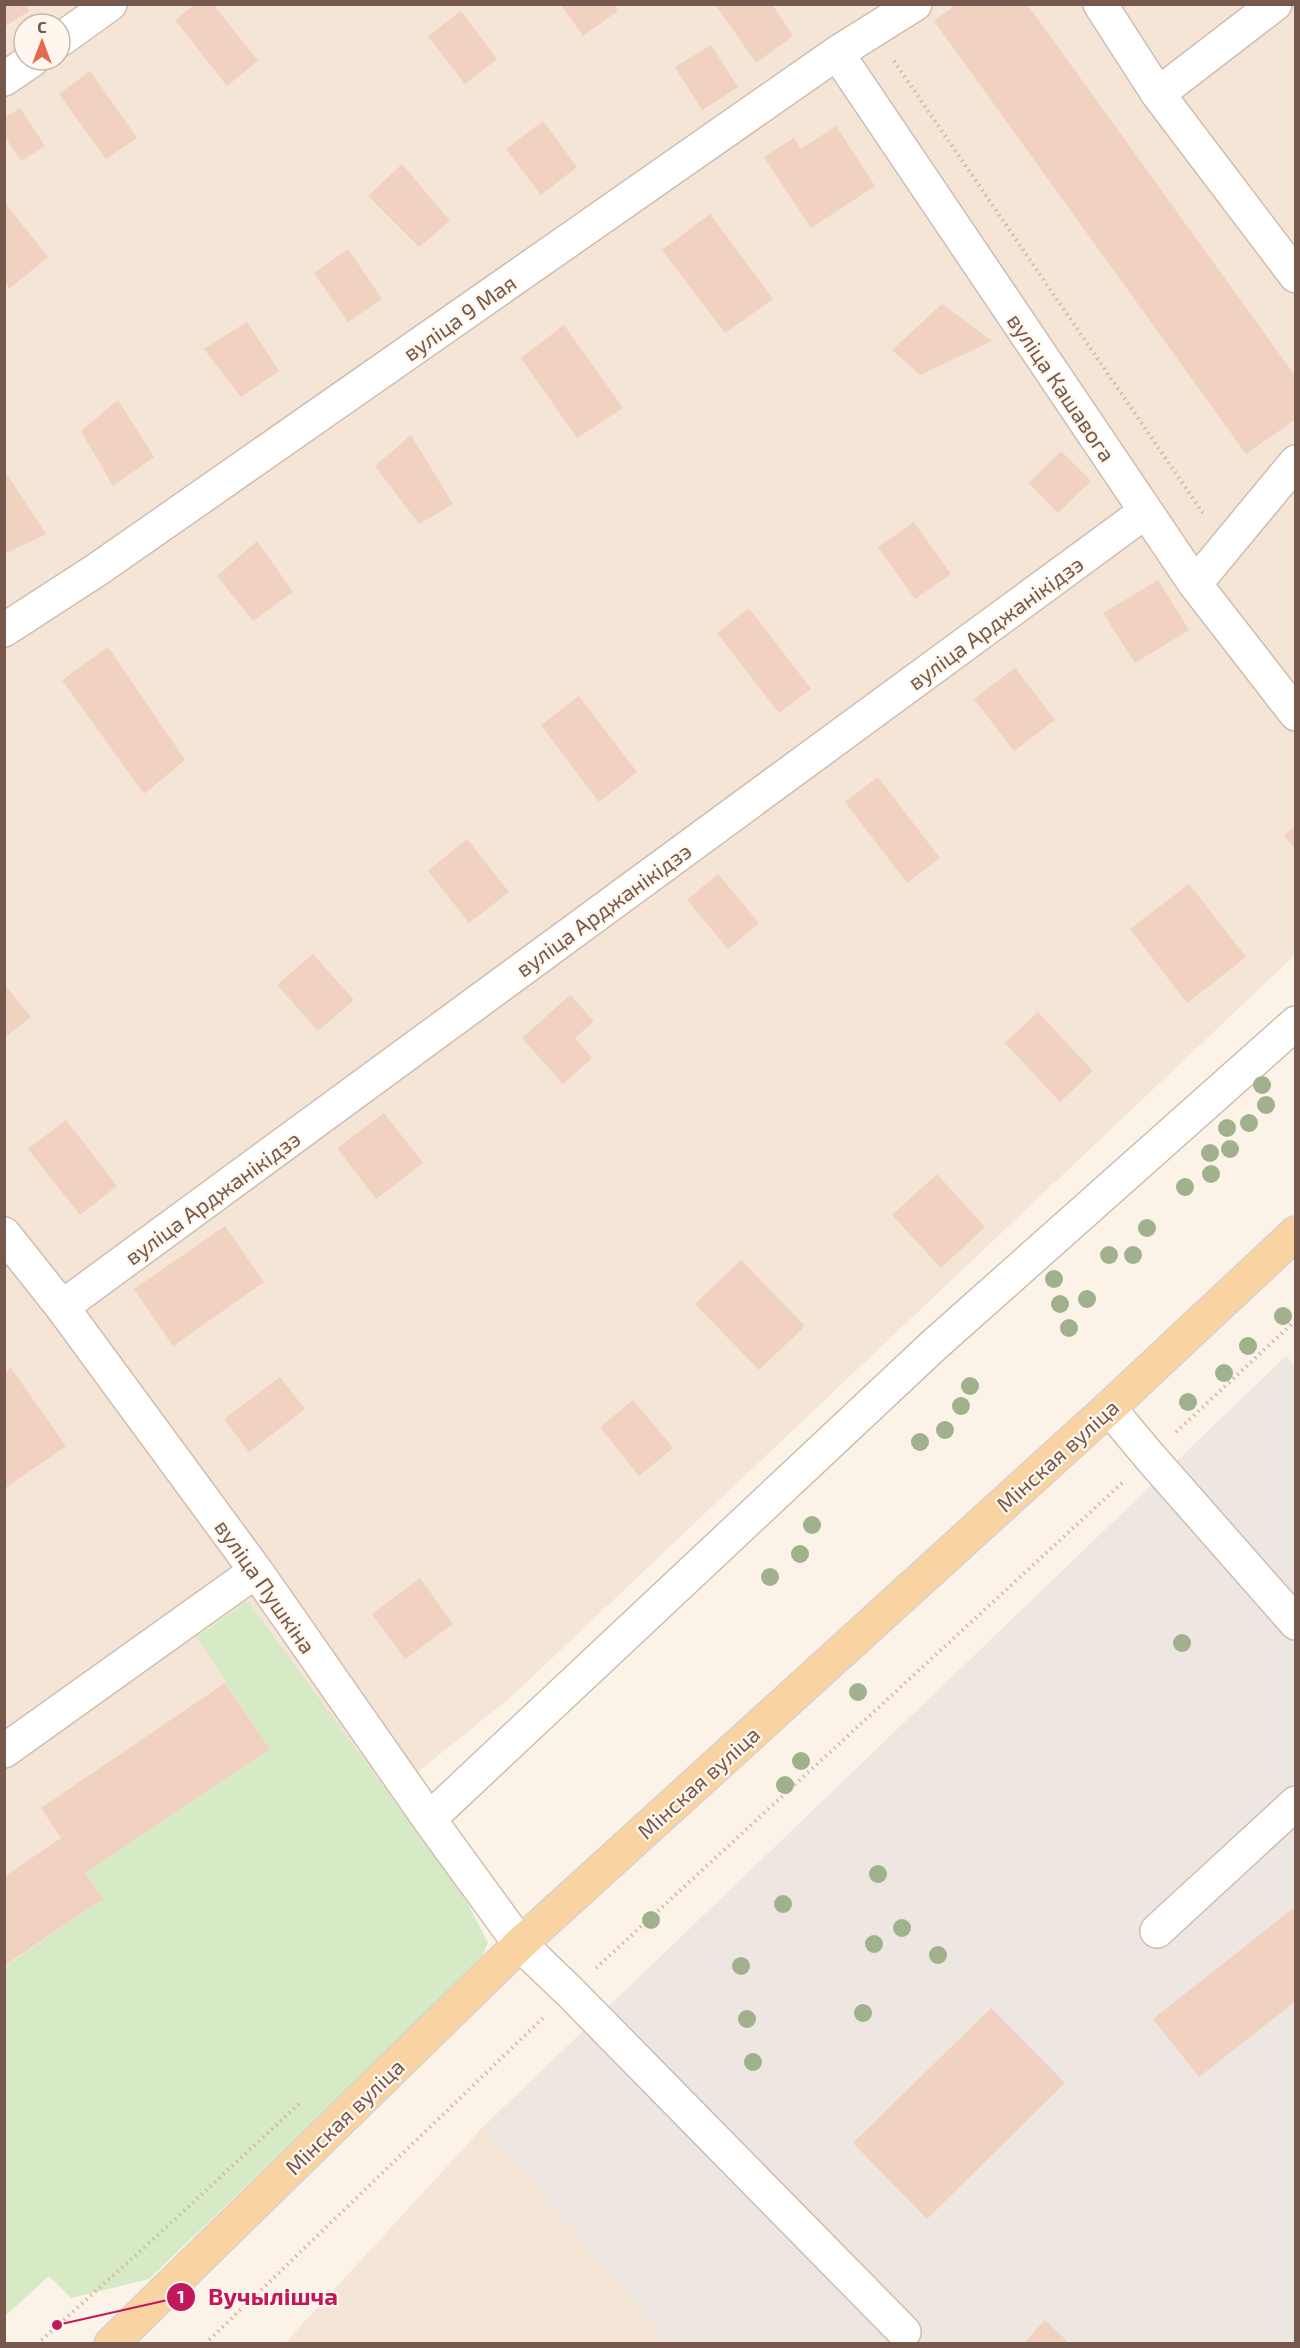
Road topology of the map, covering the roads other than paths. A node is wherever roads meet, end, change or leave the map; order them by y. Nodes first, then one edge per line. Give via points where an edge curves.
1 (110, 4) edge
2 (915, 4) edge
3 (1100, 4) edge
4 (1275, 4) edge
5 (72, 31) edge
6 (837, 53) junction
7 (1158, 94) junction
8 (1296, 276) edge
9 (1296, 462) edge
10 (1145, 512) junction
11 (1195, 584) junction
12 (4, 630) edge
13 (1296, 714) edge
14 (1296, 1023) edge
15 (1296, 1233) edge
16 (4, 1234) edge
17 (15, 1271) edge
18 (62, 1307) junction
19 (1109, 1408) junction
20 (256, 1571) junction
21 (1296, 1623) edge
22 (4, 1751) edge
23 (1296, 1803) edge
24 (429, 1819) junction
25 (1157, 1931) dead end
26 (520, 1944) junction
27 (904, 2332) dead end
28 (111, 2343) edge

1 - 5 street
2 - 6 street, вуліца 9 Мая
3 - 7 street
4 - 7 street
6 - 10 street, вуліца Кашавога
6 - 12 street, вуліца 9 Мая via 98,569
7 - 8 street
9 - 11 street
10 - 11 street, вуліца Кашавога
10 - 18 street, вуліца Арджанікідзэ
11 - 13 street, вуліца Кашавога
14 - 24 street via 933,1346
15 - 19 main road, Мінская вуліца
16 - 17 street, вуліца Пушкіна
17 - 18 street, вуліца Пушкіна
18 - 20 street, вуліца Пушкіна
19 - 21 street
19 - 26 main road, Мінская вуліца
20 - 22 street
20 - 24 street, вуліца Пушкіна
23 - 25 street
24 - 26 street, вуліца Пушкіна
26 - 27 street, вуліца Пушкіна
26 - 28 main road, Мінская вуліца

